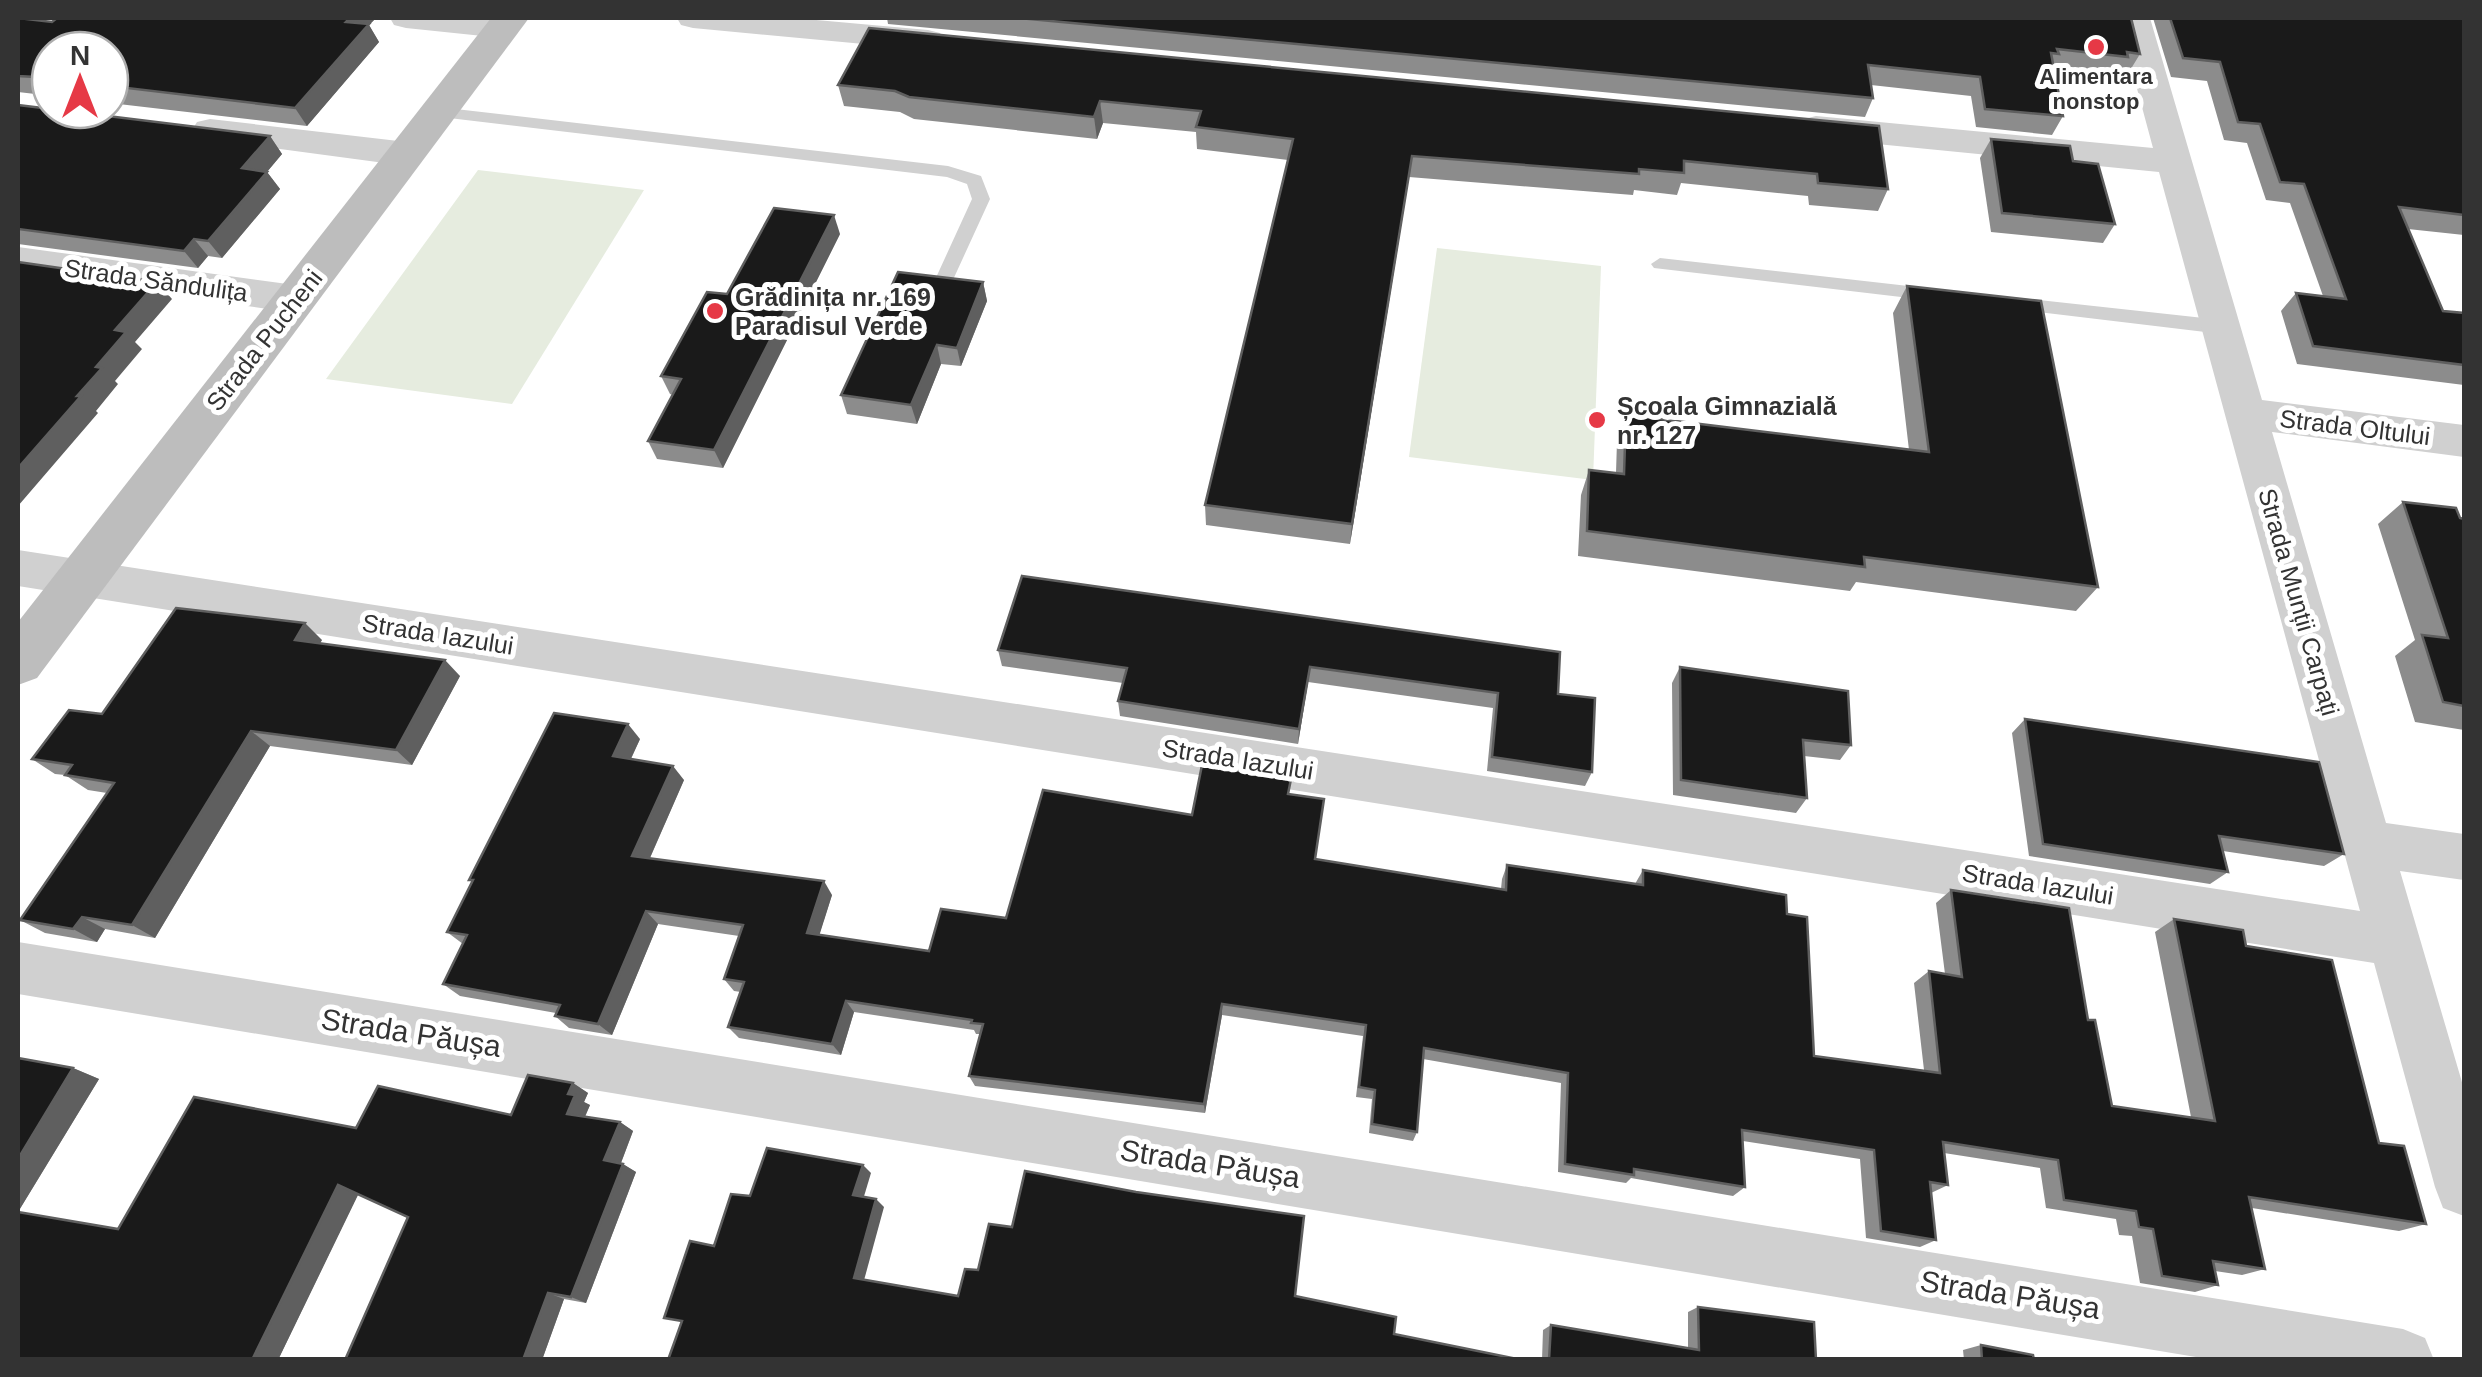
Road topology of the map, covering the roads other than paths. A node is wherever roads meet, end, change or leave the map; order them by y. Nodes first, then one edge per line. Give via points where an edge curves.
1 (406, 18) edge
2 (693, 18) edge
3 (2134, 18) edge
4 (506, 23) edge
5 (970, 45) edge
6 (438, 112) junction
7 (1784, 124) edge
8 (169, 125) edge
9 (407, 154) junction
10 (2175, 162) junction
11 (18, 260) edge
12 (1660, 264) dead end
13 (943, 282) edge
14 (1950, 296) edge
15 (295, 300) junction
16 (1989, 301) edge
17 (2222, 326) junction
18 (2246, 413) junction
19 (2464, 442) edge
20 (18, 568) edge
21 (81, 577) junction
22 (18, 662) edge
23 (2368, 842) junction
24 (2464, 857) edge
25 (2395, 941) junction
26 (18, 968) edge
27 (2464, 1187) edge
28 (2403, 1360) edge

1 - 4 street
2 - 5 street
3 - 10 street, Strada Munții Carpați
4 - 6 street, Strada Pucheni
6 - 9 street, Strada Pucheni
6 - 13 lane via 975,180 982,199
7 - 10 street
8 - 9 street
9 - 15 street, Strada Pucheni
10 - 17 street, Strada Munții Carpați
11 - 15 street, Strada Săndulița
12 - 14 lane
15 - 21 street, Strada Pucheni
16 - 17 lane
17 - 18 street, Strada Munții Carpați
18 - 19 street, Strada Oltului
18 - 23 street, Strada Munții Carpați
20 - 21 street, Strada Iazului
21 - 22 street, Strada Pucheni
21 - 25 street, Strada Iazului
23 - 24 street
23 - 25 street, Strada Munții Carpați
25 - 27 street, Strada Munții Carpați
26 - 28 street, Strada Păușa

